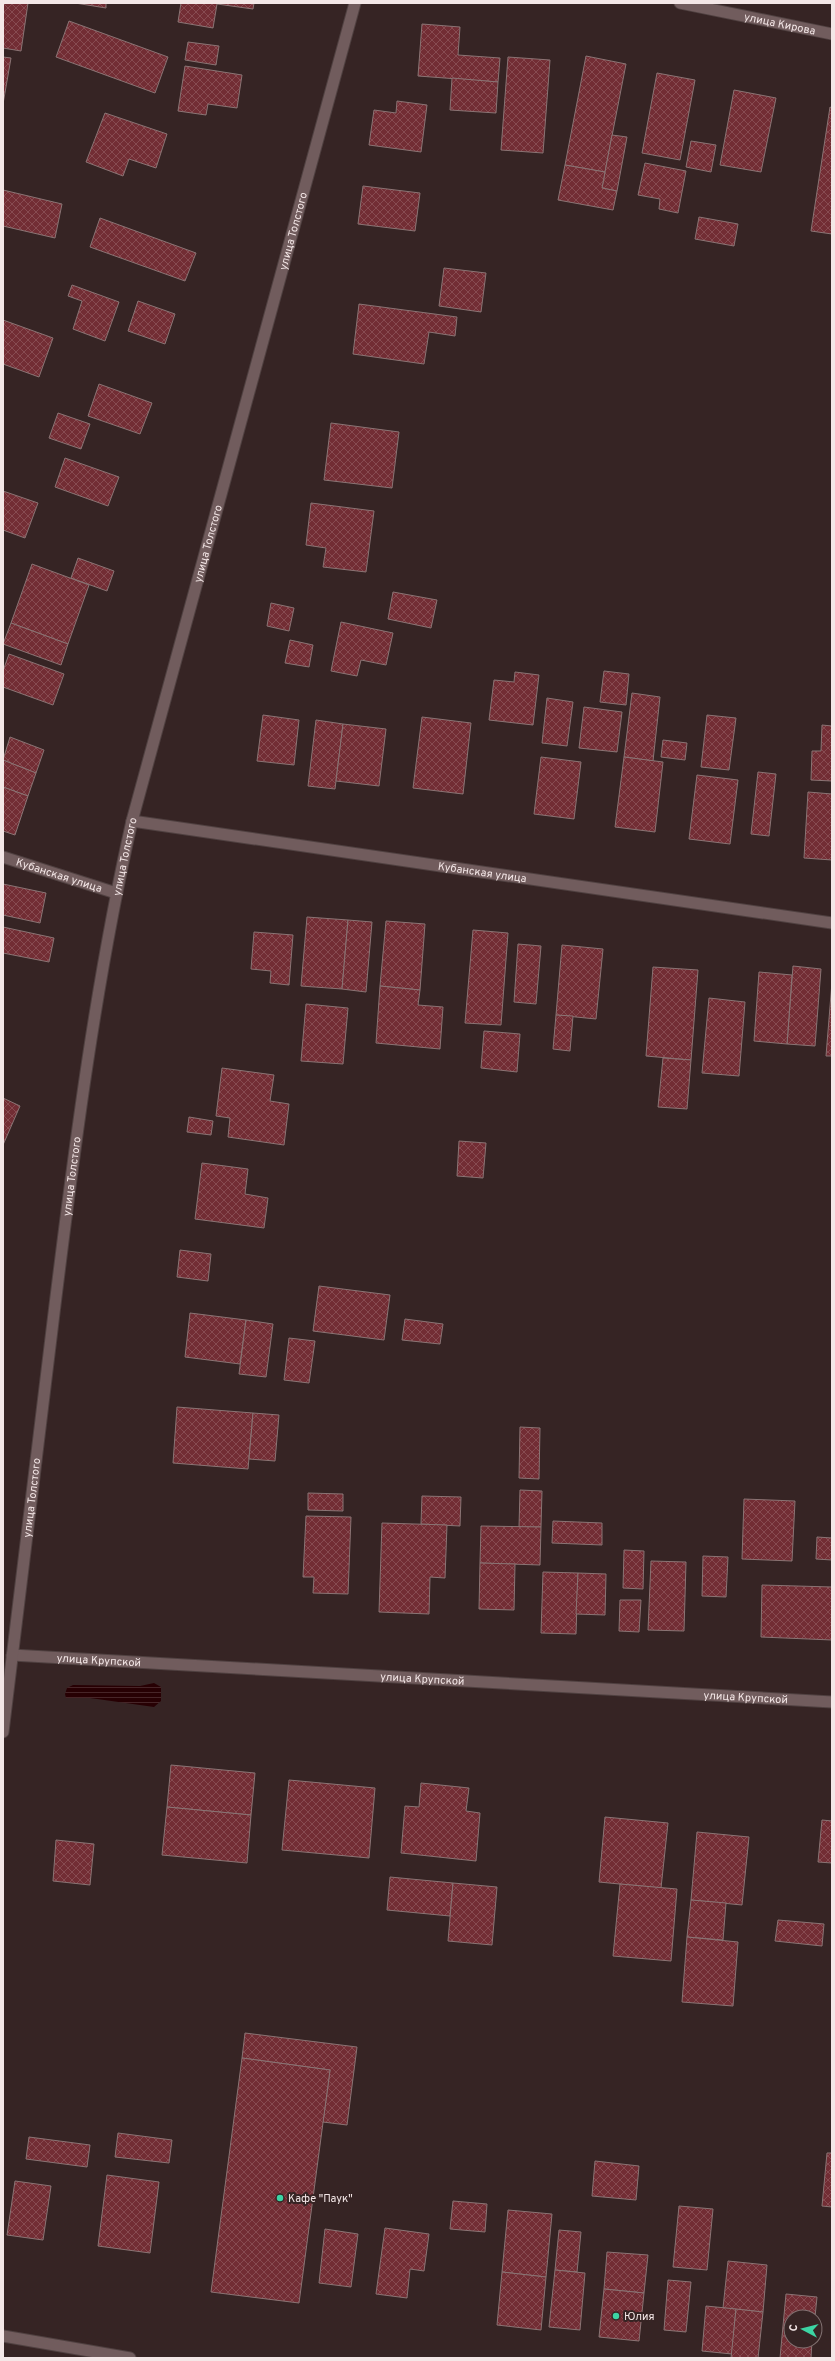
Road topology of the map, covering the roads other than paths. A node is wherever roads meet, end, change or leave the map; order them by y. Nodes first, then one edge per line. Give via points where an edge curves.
1 (355, 3) edge
2 (680, 3) edge
3 (832, 34) edge
4 (132, 822) junction
5 (3, 857) edge
6 (116, 893) junction
7 (832, 923) edge
8 (12, 1655) junction
9 (832, 1702) edge
10 (3, 1732) edge
11 (3, 2336) edge
12 (130, 2358) edge

1 - 4 street, улица Толстого
2 - 3 street, улица Кирова
4 - 6 street, улица Толстого
4 - 7 street, Кубанская улица
5 - 6 street, Кубанская улица
6 - 8 street, улица Толстого via 72,1166
8 - 9 street, улица Крупской
8 - 10 street, улица Толстого
11 - 12 street

